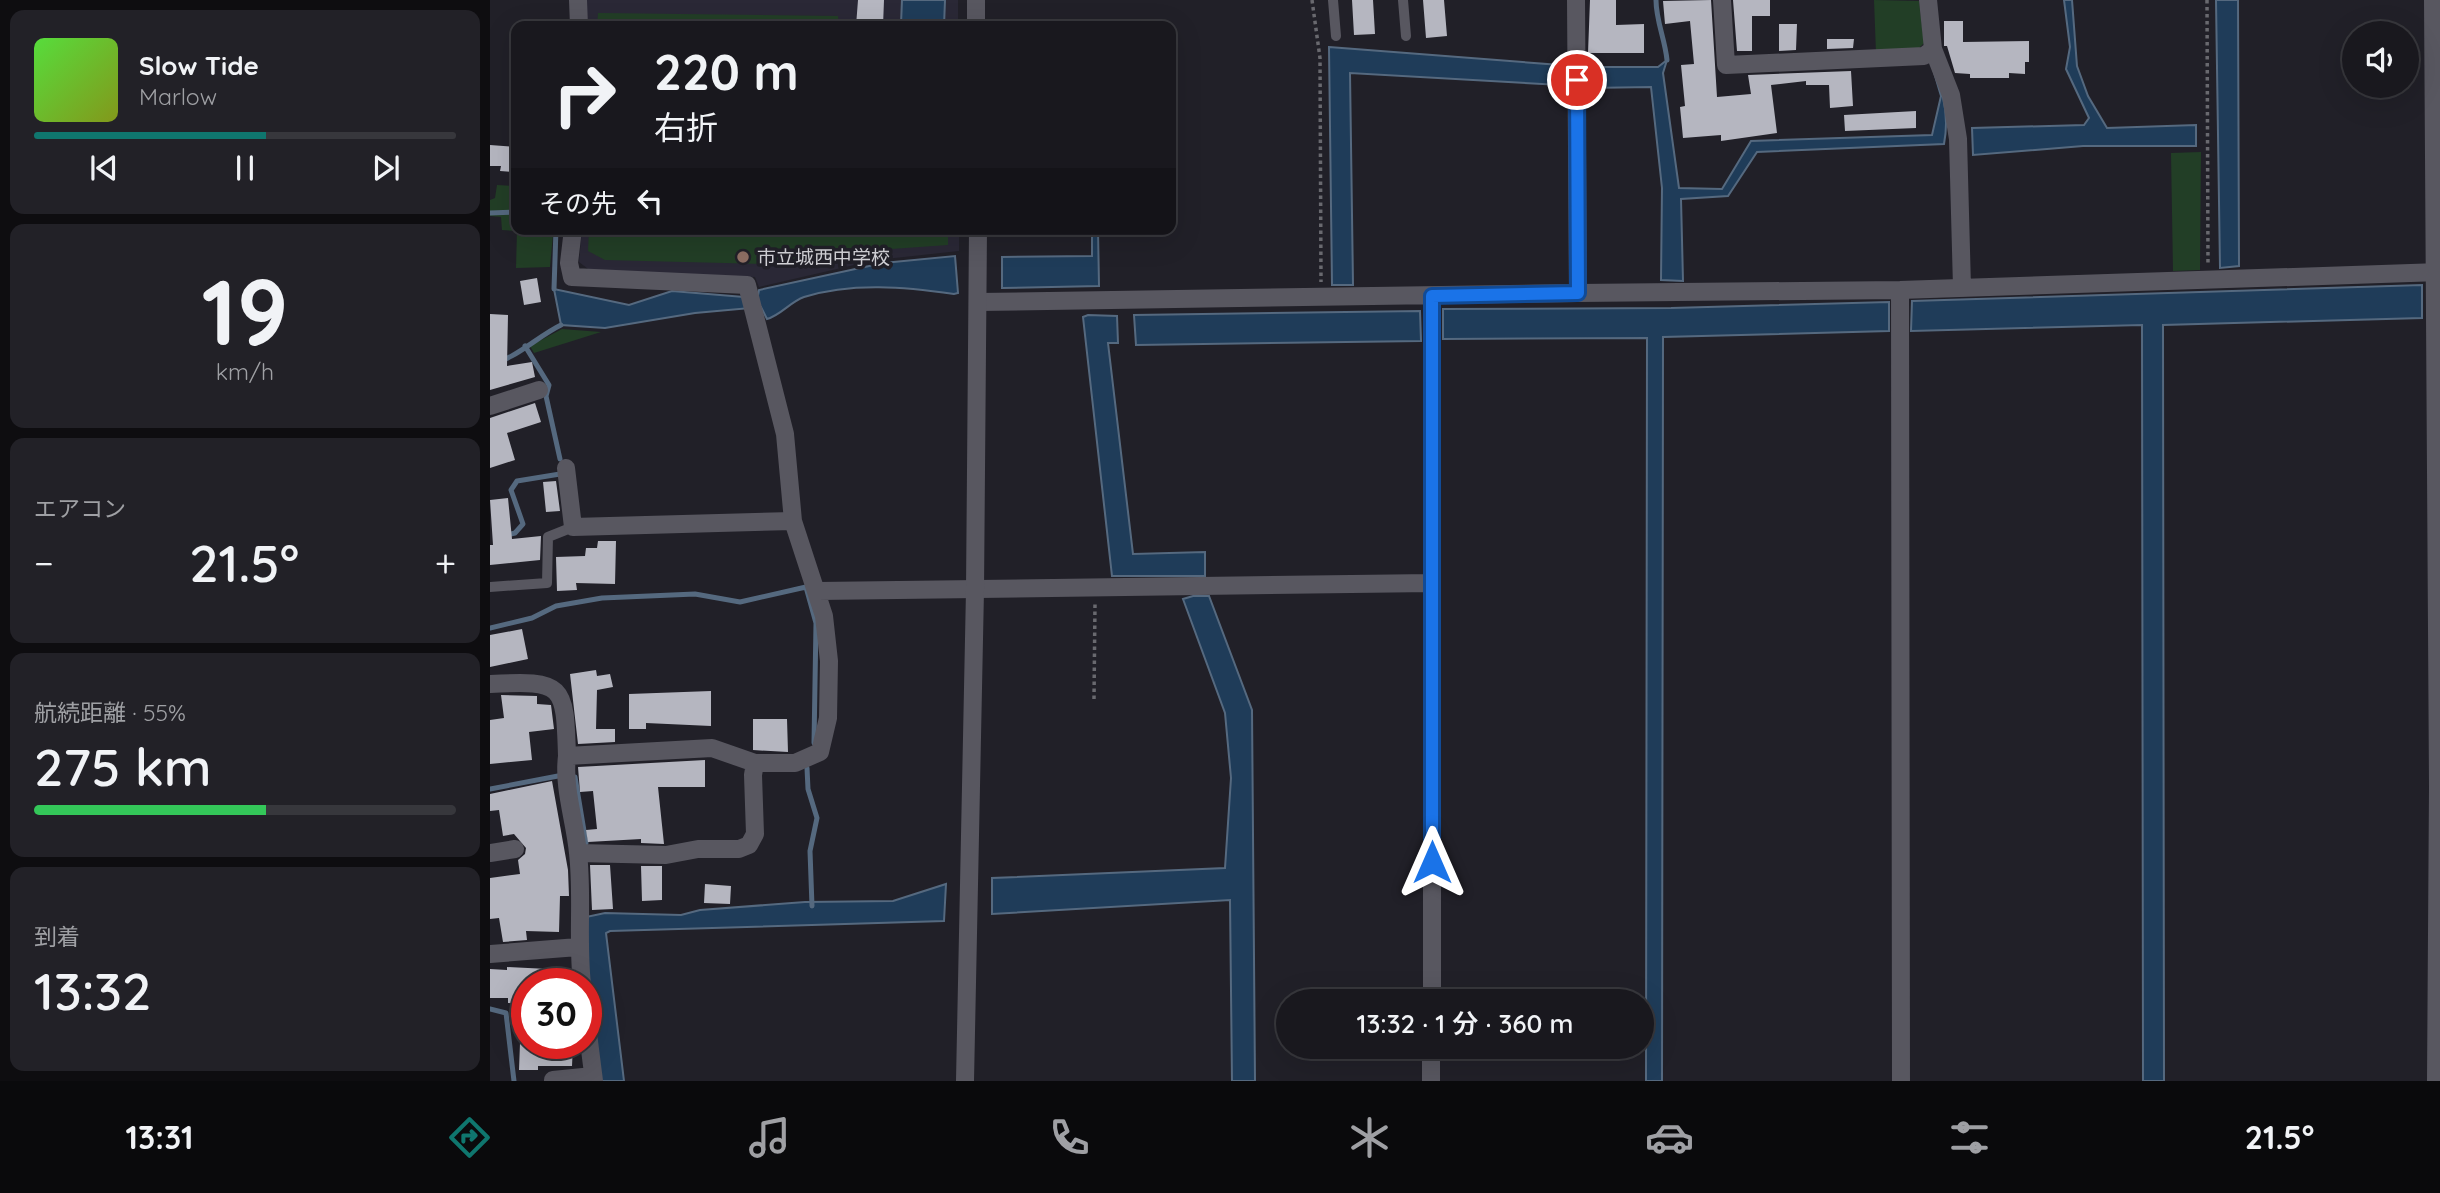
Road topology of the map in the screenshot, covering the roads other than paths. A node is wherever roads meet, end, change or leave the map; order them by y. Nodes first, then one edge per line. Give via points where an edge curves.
1 (578, 0) edge
2 (976, 0) edge
3 (1333, 0) edge
4 (1404, 0) edge
5 (1576, 0) edge
6 (1722, 0) edge
7 (1928, 0) edge
8 (2433, 0) edge
9 (579, 21) edge
10 (976, 21) edge
11 (1336, 36) dead end
12 (1406, 36) dead end
13 (1933, 49) junction
14 (572, 235) edge
15 (978, 235) edge
16 (2437, 272) edge
17 (1962, 287) junction
18 (1900, 290) junction
19 (1578, 293) junction
20 (1432, 296) junction
21 (978, 302) junction
22 (540, 390) dead end
23 (490, 406) edge
24 (566, 468) dead end
25 (793, 521) junction
26 (573, 527) junction
27 (1432, 583) junction
28 (490, 587) edge
29 (975, 590) junction
30 (818, 591) junction
31 (490, 684) edge
32 (567, 756) junction
33 (755, 763) junction
34 (515, 849) dead end
35 (490, 853) edge
36 (578, 853) junction
37 (578, 947) junction
38 (490, 954) edge
39 (580, 968) edge
40 (1432, 989) edge
41 (591, 1059) edge
42 (1432, 1059) edge
43 (593, 1078) edge
44 (554, 1080) edge
45 (965, 1081) edge
46 (1432, 1081) edge
47 (1901, 1081) edge
48 (2435, 1081) edge

1 - 9 street
2 - 10 street
3 - 11 lane
4 - 12 lane
5 - 19 street
6 - 13 street via 1726,65 1924,56
7 - 13 street
8 - 16 street
13 - 17 street via 1951,95 1958,139
14 - 25 street via 572,277 747,285 785,434
15 - 21 street
16 - 17 street
16 - 48 street
17 - 18 street
18 - 19 street
18 - 47 street
19 - 20 street
20 - 21 street
20 - 27 street
21 - 29 street
22 - 23 street
24 - 26 street
25 - 26 street
25 - 30 street
26 - 28 lane via 548,537 547,583
27 - 29 street
27 - 40 street
29 - 30 street
29 - 45 street
30 - 33 street via 829,661 828,718 820,752 795,763
31 - 32 street via 533,681 554,689 566,706
32 - 33 street via 712,748
32 - 36 street via 565,770
33 - 36 street via 755,834 749,845 666,855
34 - 35 street
36 - 37 street
37 - 38 street
37 - 39 street
41 - 43 street
42 - 46 street
43 - 44 street

